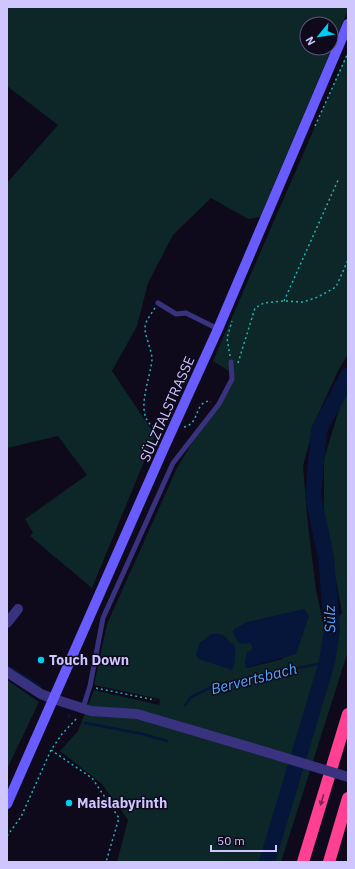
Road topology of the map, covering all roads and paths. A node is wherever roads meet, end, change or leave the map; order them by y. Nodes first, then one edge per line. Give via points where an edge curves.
1 (348, 24) edge
2 (339, 178) dead end
3 (348, 260) edge
4 (284, 301) junction
5 (158, 304) joint
6 (218, 329) junction
7 (231, 362) dead end
8 (232, 379) junction
9 (219, 404) junction
10 (182, 427) dead end
11 (163, 429) dead end
12 (18, 609) dead end
13 (7, 623) edge
14 (7, 672) edge
15 (90, 686) junction
16 (54, 699) junction
17 (155, 700) dead end
18 (83, 708) junction
19 (348, 714) edge
20 (51, 750) junction
21 (348, 777) edge
22 (348, 798) edge
23 (7, 804) edge
24 (7, 836) edge
25 (106, 862) edge
26 (304, 862) edge
27 (329, 862) edge

1 - 6 main road, SÜLZTALSTRASSE
2 - 4 path
3 - 4 path via 336,287 303,302
4 - 8 path via 264,303 255,308
5 - 6 lane via 176,314 186,313
5 - 11 path via 144,328 152,359 146,386 144,414 152,425
6 - 16 main road, SÜLZTALSTRASSE
7 - 8 lane
8 - 9 lane
9 - 10 path via 208,401 202,404 195,419 188,426
9 - 15 lane via 173,463 104,618
12 - 13 street
14 - 16 street via 41,694
15 - 17 path
15 - 18 lane
16 - 18 street
16 - 23 main road, SÜLZTALSTRASSE
18 - 20 path
18 - 21 street, bridge via 91,711 137,714
19 -> 26 highway
20 - 24 path via 21,817
20 - 25 path via 92,778 119,818
22 - 27 highway

